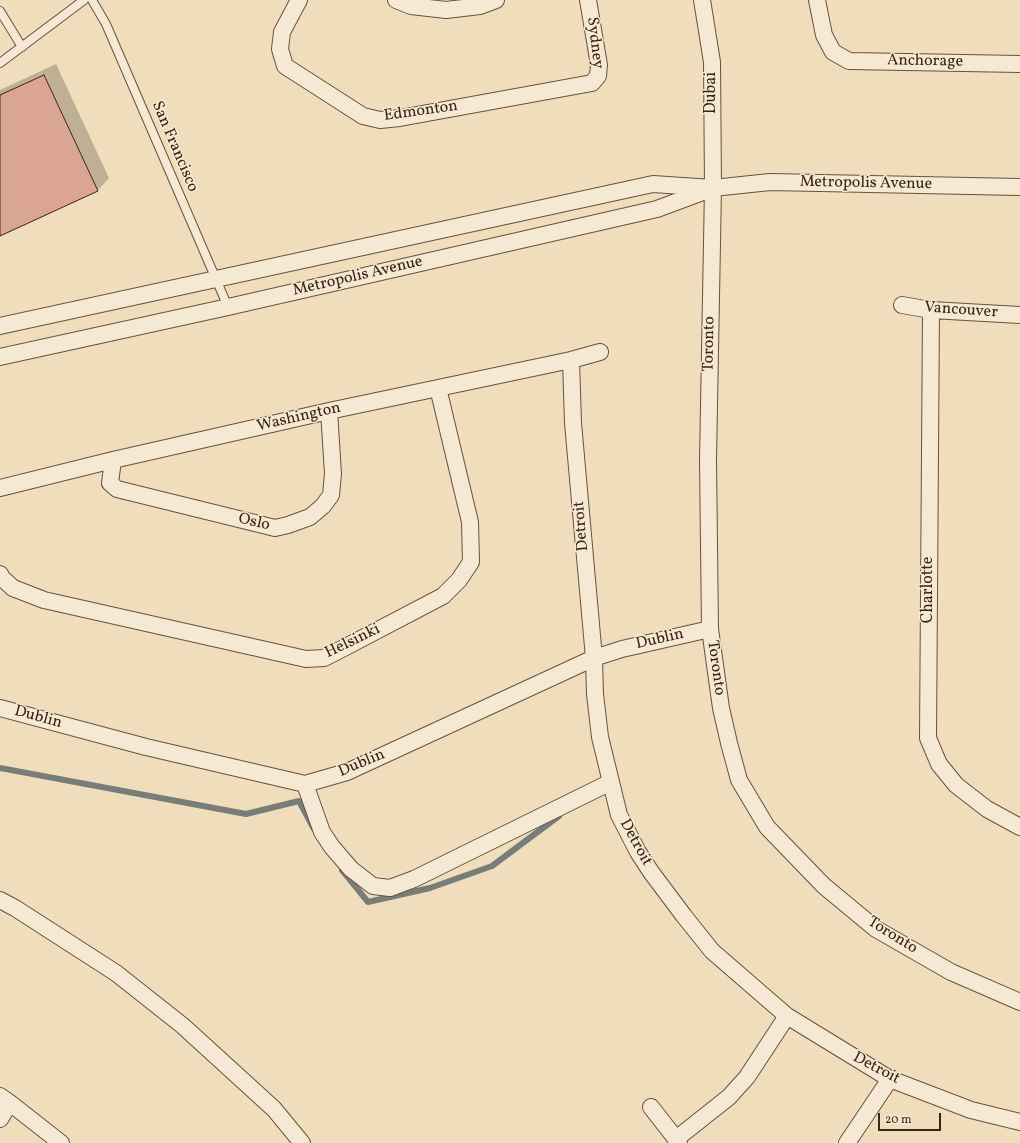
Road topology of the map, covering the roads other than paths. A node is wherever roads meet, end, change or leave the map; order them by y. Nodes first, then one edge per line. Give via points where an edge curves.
1 (84, 0) edge
2 (92, 0) edge
3 (299, 0) edge
4 (396, 0) edge
5 (496, 0) edge
6 (588, 0) edge
7 (702, 0) edge
8 (817, 0) edge
9 (0, 11) edge
10 (22, 47) junction
11 (0, 63) edge
12 (1020, 64) edge
13 (592, 84) joint
14 (1020, 187) edge
15 (713, 188) junction
16 (216, 279) junction
17 (902, 305) dead end
18 (228, 307) junction
19 (931, 310) junction
20 (1020, 315) edge
21 (0, 326) edge
22 (600, 352) dead end
23 (0, 357) edge
24 (571, 360) junction
25 (438, 388) junction
26 (329, 411) junction
27 (113, 460) junction
28 (0, 488) edge
29 (0, 574) edge
30 (710, 629) junction
31 (594, 658) junction
32 (0, 708) edge
33 (611, 782) junction
34 (305, 784) junction
35 (1020, 827) edge
36 (0, 900) edge
37 (1020, 1002) edge
38 (787, 1016) junction
39 (890, 1079) junction
40 (5, 1100) edge
41 (651, 1108) dead end
42 (0, 1119) edge
43 (1020, 1122) edge
44 (678, 1141) edge
45 (62, 1143) edge
46 (302, 1143) edge
47 (847, 1143) edge

1 - 10 lane
2 - 16 lane, San Francisco via 106,24
3 - 13 street, Edmonton via 282,32 280,49 285,66 363,116 380,120 400,118
4 - 5 street via 411,6 446,10 480,6
6 - 13 street, Sydney via 599,65 598,76
7 - 15 street, Dubai via 712,62
8 - 12 street, Anchorage via 824,35 833,52 849,61
9 - 10 lane
10 - 11 lane
14 - 15 street, Metropolis Avenue via 770,182
15 - 16 street, Metropolis Avenue via 653,184
15 - 18 street, Metropolis Avenue via 657,209
15 - 30 street, Toronto via 708,460
16 - 18 lane, San Francisco
16 - 21 street, Metropolis Avenue
17 - 19 street, Vancouver
18 - 23 street, Metropolis Avenue
19 - 20 street, Vancouver
19 - 35 street, Charlotte via 928,738 939,764 956,785 987,809
22 - 24 street, Washington
24 - 25 street, Washington
24 - 31 street, Detroit via 573,423
25 - 26 street, Washington
25 - 29 street, Helsinki via 470,522 471,562 459,580 443,596 324,658 306,659 44,600 13,588
26 - 27 street, Washington
26 - 27 street, Oslo via 333,474 331,495 323,506 310,516 275,528 117,489 110,482
27 - 28 street, Washington
30 - 31 street, Dublin via 622,648
30 - 37 street, Toronto via 721,708 739,780 767,827 824,886 876,929 951,972
31 - 33 street, Detroit via 600,737
31 - 34 street, Dublin via 347,772
32 - 34 street, Dublin via 146,747
33 - 34 street via 414,879 390,888 374,886 351,869 332,847 322,832
33 - 38 street, Detroit via 619,815 638,852 684,916 712,951
36 - 46 street via 116,973 182,1026 274,1109
38 - 39 street, Detroit
38 - 44 street via 747,1077 729,1097
39 - 43 street, Detroit via 971,1110
39 - 47 street
40 - 42 street
40 - 45 street
41 - 44 street

